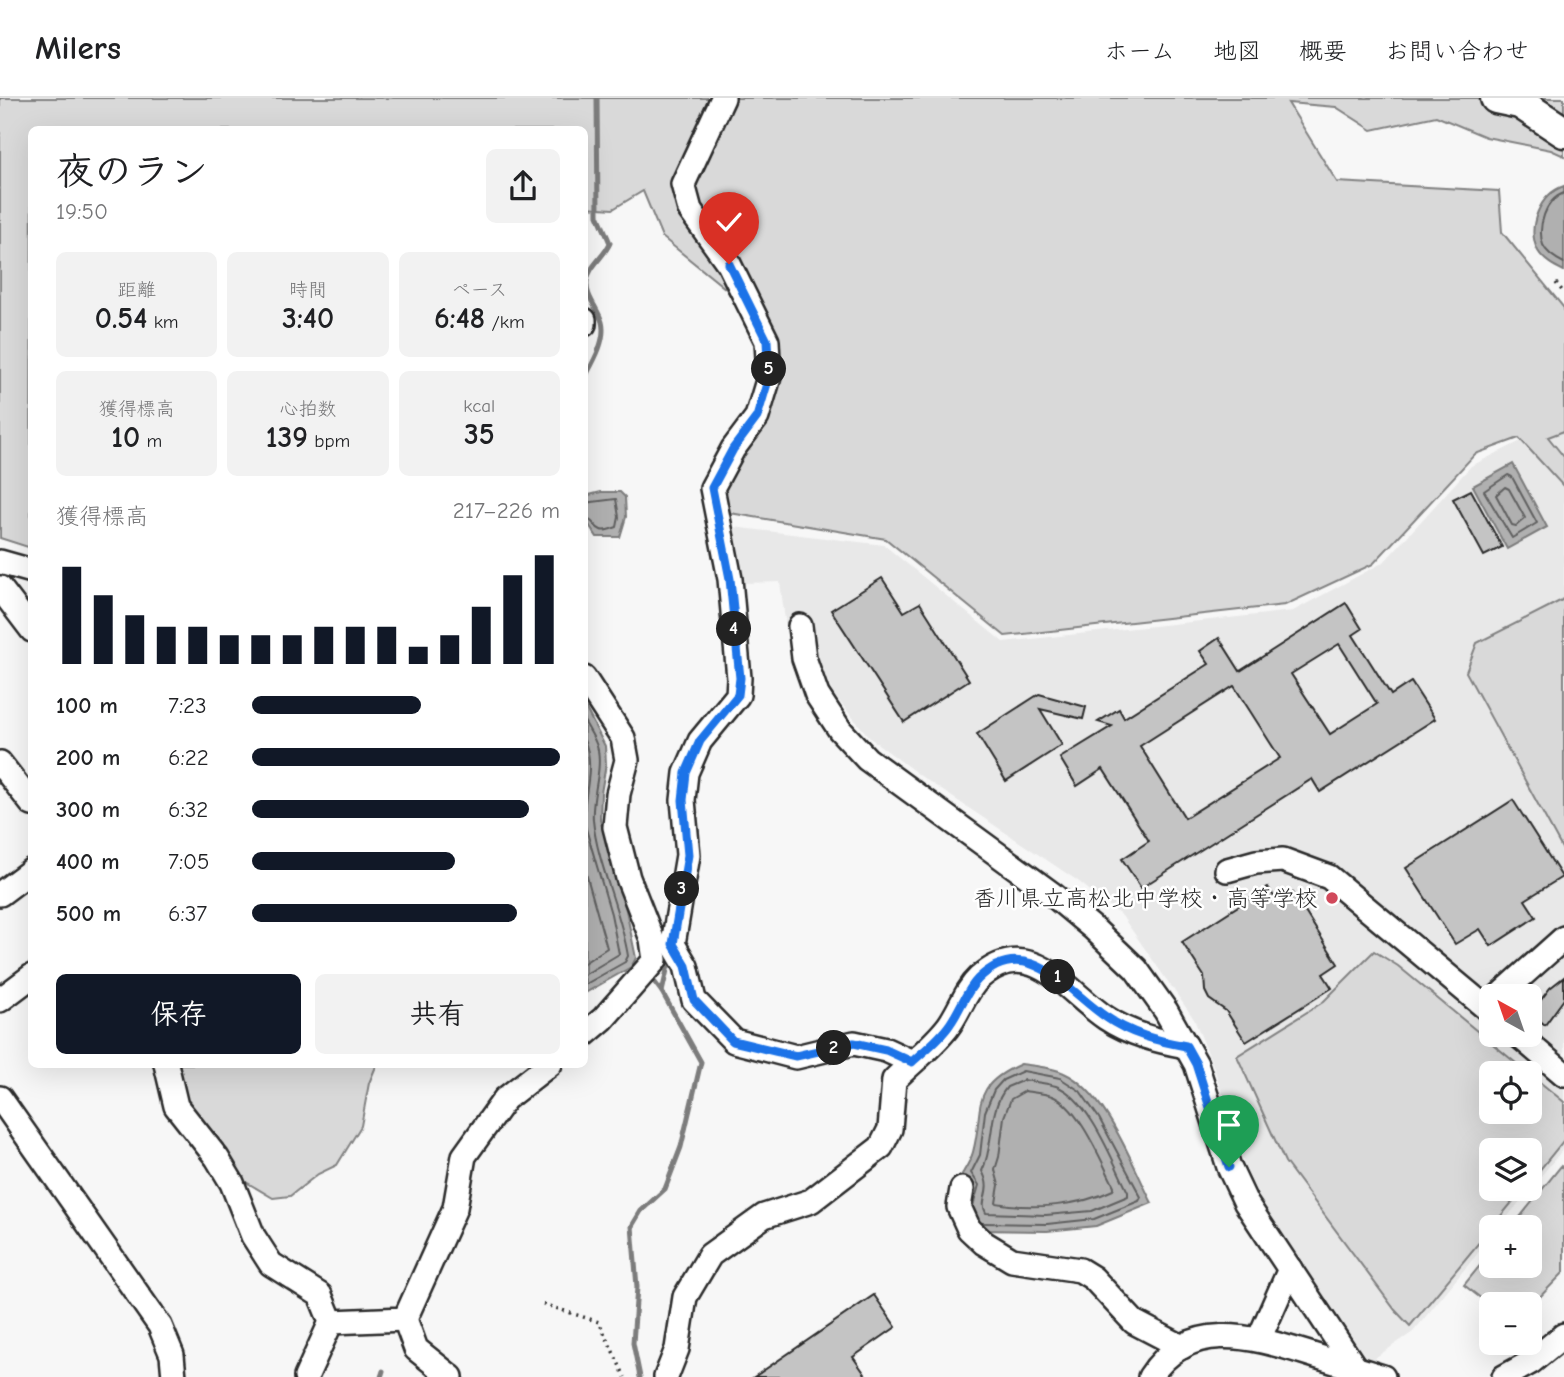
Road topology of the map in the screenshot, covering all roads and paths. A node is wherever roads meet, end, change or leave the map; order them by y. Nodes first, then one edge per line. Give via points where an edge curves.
1 (723, 98) edge
2 (1496, 98) edge
3 (1564, 132) edge
4 (1556, 282) dead end
5 (1564, 293) edge
6 (0, 562) edge
7 (28, 570) edge
8 (0, 588) edge
9 (28, 625) edge
10 (800, 626) dead end
11 (588, 684) edge
12 (0, 762) edge
13 (8, 789) edge
14 (28, 802) edge
15 (1227, 870) dead end
16 (28, 873) edge
17 (0, 894) edge
18 (1564, 938) edge
19 (673, 944) junction
20 (655, 960) junction
21 (28, 978) edge
22 (1515, 984) edge
23 (1479, 995) edge
24 (0, 1000) edge
25 (588, 1032) edge
26 (1186, 1046) junction
27 (1532, 1047) edge
28 (912, 1062) junction
29 (167, 1068) edge
30 (545, 1068) edge
31 (1564, 1074) edge
32 (0, 1098) edge
33 (962, 1189) dead end
34 (1290, 1269) junction
35 (543, 1304) dead end
36 (405, 1319) junction
37 (331, 1322) junction
38 (1564, 1335) edge
39 (1259, 1339) junction
40 (1182, 1346) junction
41 (1356, 1369) junction
42 (174, 1377) edge
43 (306, 1377) edge
44 (451, 1377) edge
45 (625, 1377) edge
46 (666, 1377) edge
47 (1150, 1377) edge
48 (1383, 1377) edge
49 (1504, 1377) edge

1 - 19 street via 683,184 690,209 729,264 767,341 769,377 757,417 712,488 730,579 740,678 738,695 700,741 686,773 683,800 688,855
2 - 3 main road via 1520,103
4 - 5 path
6 - 7 street
8 - 9 street
10 - 26 street via 804,658 817,695 867,759 1094,929 1136,969
11 - 20 street via 623,738 627,761 615,827
12 - 13 street
13 - 14 street
15 - 23 street via 1283,860 1329,877
16 - 17 street
18 - 22 street
19 - 20 street
19 - 28 street via 686,966 694,1000 733,1041 796,1056 854,1043
20 - 25 street
21 - 24 street
26 - 28 street via 1153,1040 1105,1017 1050,970 1009,962 977,980 940,1037
26 - 34 street via 1229,1167 1246,1203
27 - 31 street
28 - 46 street via 894,1080 890,1129 881,1147 811,1201 764,1216 710,1255 685,1297 677,1349
29 - 37 street via 176,1106 217,1158 271,1264 320,1295
30 - 36 street via 505,1099 464,1156 455,1208
32 - 42 street via 160,1326 172,1354
33 - 40 street via 959,1207 969,1229 984,1243 1012,1260 1080,1270 1134,1322
34 - 39 street
34 - 41 street
35 - 45 path via 599,1322
36 - 37 street
36 - 44 street via 416,1349
37 - 43 street
38 - 49 street
39 - 40 street via 1232,1335
39 - 41 street
40 - 47 street via 1160,1361
41 - 48 street

